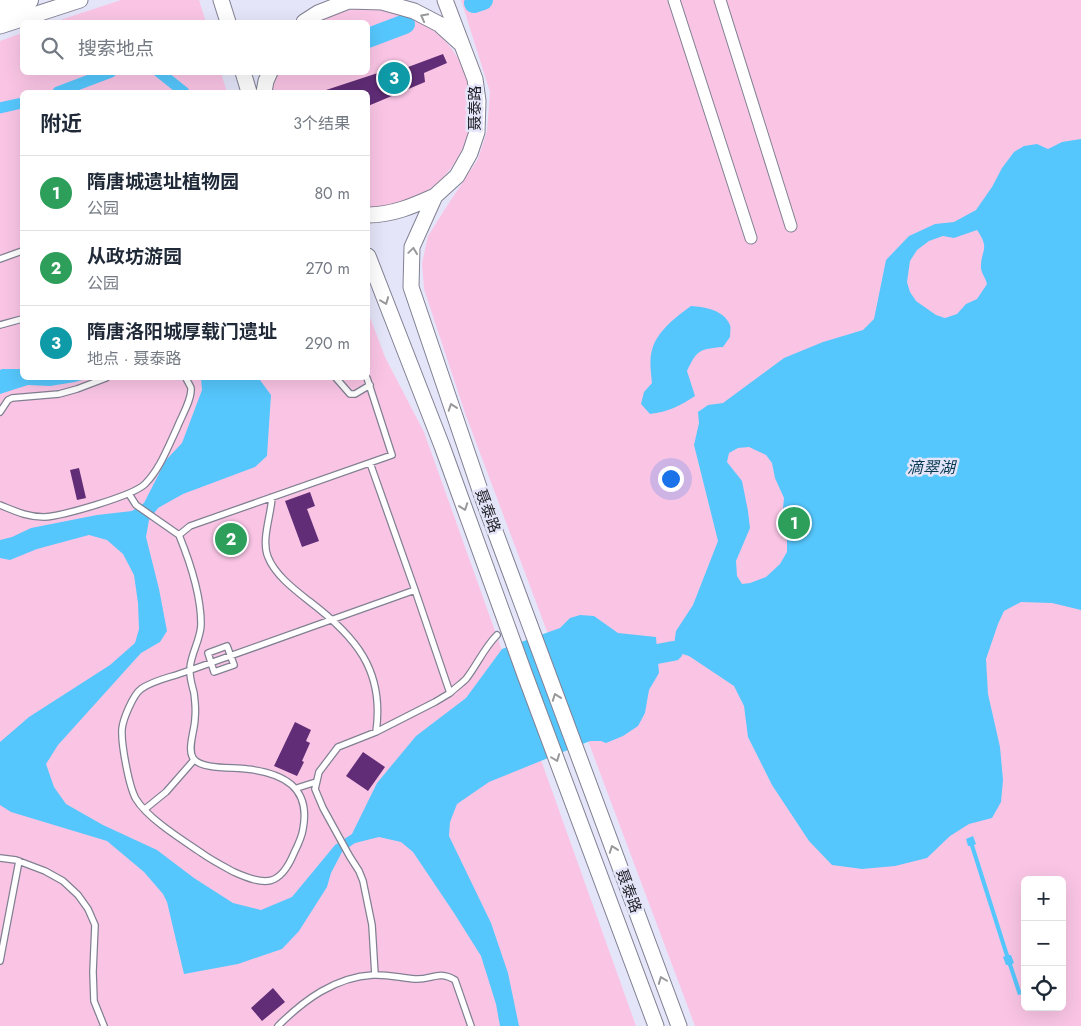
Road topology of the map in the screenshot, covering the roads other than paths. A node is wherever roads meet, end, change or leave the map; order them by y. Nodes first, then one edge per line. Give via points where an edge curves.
1 (28, 0) edge
2 (80, 0) edge
3 (221, 0) edge
4 (444, 0) edge
5 (674, 0) edge
6 (720, 0) edge
7 (349, 1) edge
8 (0, 9) edge
9 (227, 20) edge
10 (307, 20) edge
11 (0, 26) edge
12 (462, 46) junction
13 (244, 75) edge
14 (269, 75) edge
15 (248, 90) edge
16 (264, 90) edge
17 (435, 196) junction
18 (370, 215) edge
19 (791, 226) dead end
20 (751, 238) dead end
21 (20, 252) edge
22 (0, 259) edge
23 (370, 261) edge
24 (20, 320) edge
25 (0, 325) edge
26 (101, 380) edge
27 (187, 380) edge
28 (338, 380) edge
29 (368, 380) edge
30 (370, 385) junction
31 (0, 412) edge
32 (370, 463) junction
33 (129, 494) junction
34 (272, 497) junction
35 (0, 505) edge
36 (179, 535) junction
37 (415, 590) junction
38 (332, 620) junction
39 (497, 635) dead end
40 (230, 656) junction
41 (211, 663) junction
42 (189, 671) junction
43 (450, 692) junction
44 (376, 732) junction
45 (194, 760) junction
46 (316, 782) junction
47 (297, 788) junction
48 (144, 809) junction
49 (0, 858) edge
50 (19, 862) junction
51 (0, 961) edge
52 (374, 975) junction
53 (104, 1026) edge
54 (278, 1026) edge
55 (471, 1026) edge
56 (656, 1026) edge
57 (679, 1026) edge

1 - 8 highway
2 - 11 main road
3 - 9 main road
4 - 12 main road, 聂泰路
5 - 20 street
6 - 19 street
7 - 10 main road
12 -> 7 main road via 439,24 414,11 382,2
12 - 17 main road, 聂泰路 via 476,79 477,132 457,176
13 - 15 main road
14 - 16 main road
17 - 18 main road via 415,206 383,215
57 -> 17 main road, 聂泰路 via 483,499 411,287 412,247
21 - 22 lane
23 -> 56 main road, 聂泰路
24 - 25 lane
26 - 31 lane via 60,394 12,398
27 - 33 lane via 191,388 188,400 168,447 144,486
28 - 30 lane via 350,394
29 - 30 lane
30 - 32 lane via 392,455
32 - 34 lane
32 - 37 lane
33 - 35 lane via 44,517 24,515
33 - 36 lane via 136,505
34 - 36 lane via 190,526
34 - 38 lane via 265,545 268,557 288,582
36 - 42 lane via 200,610 201,627
37 - 38 lane
37 - 43 lane
38 - 40 lane
38 - 44 lane via 361,651 371,673 377,696
39 - 43 lane via 486,646 464,681
40 - 41 lane
40 - 41 lane via 227,646 208,654
40 - 41 lane via 234,665 221,670 214,672
41 - 42 lane
42 - 45 lane via 195,708 191,751
42 - 48 lane via 139,690 128,711 122,730 123,750 136,798
43 - 44 lane
44 - 46 lane via 338,747 318,772
45 - 47 lane via 201,765 267,772
45 - 48 lane via 166,792
46 - 47 lane
46 - 52 lane via 317,796 360,871 372,925
47 - 48 lane via 302,796 303,829 290,863 275,879 266,882 215,862
49 - 50 lane
50 - 51 lane
50 - 53 lane via 63,881 88,909 95,925 94,1001
52 - 54 lane via 348,978 315,994
52 - 55 lane via 418,980 447,975 455,980

